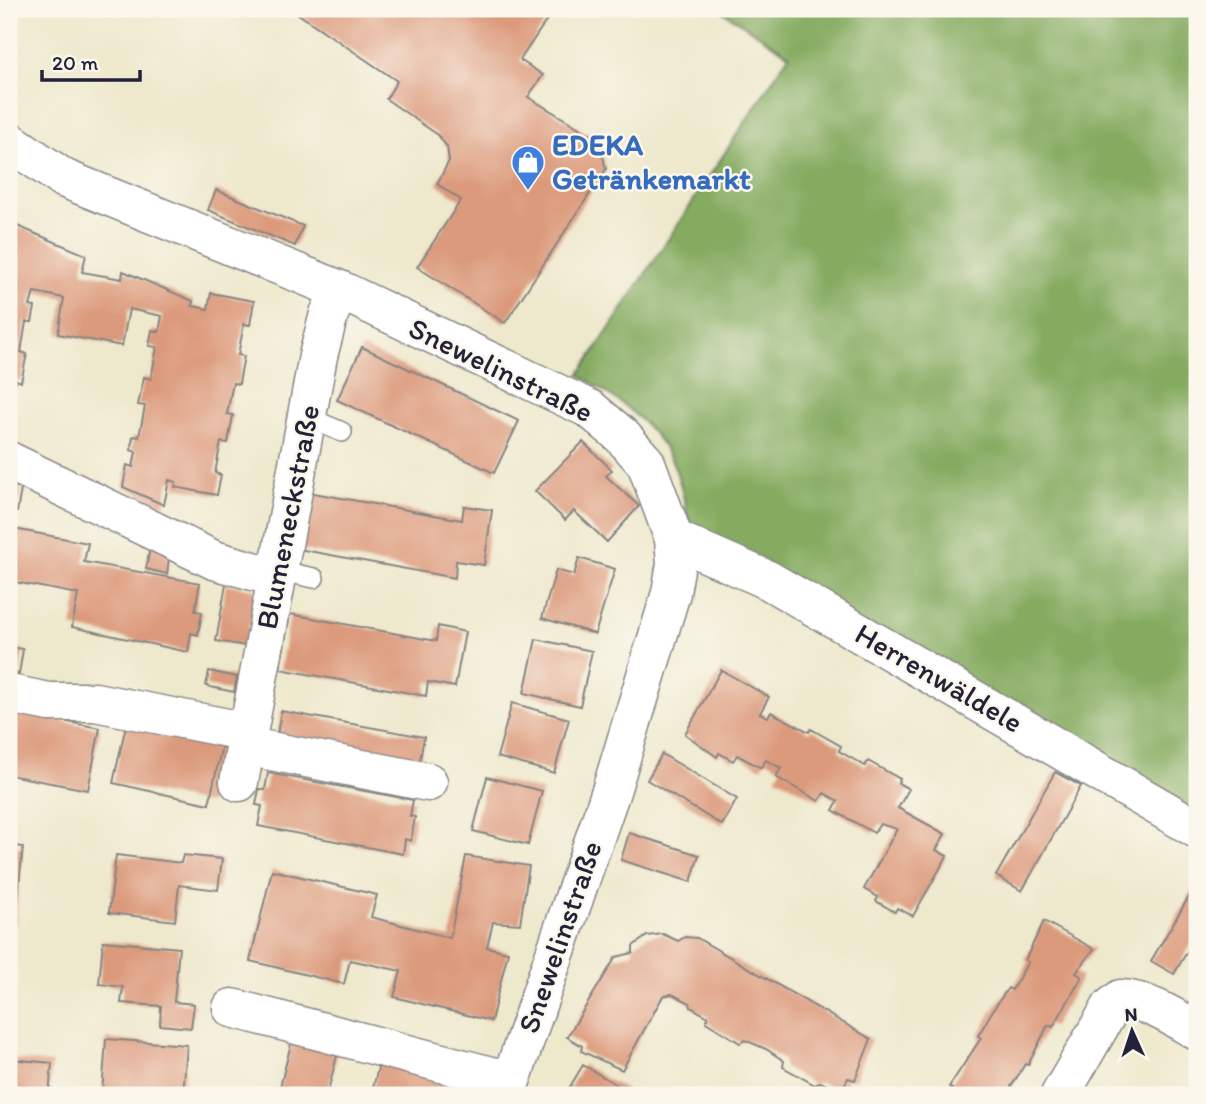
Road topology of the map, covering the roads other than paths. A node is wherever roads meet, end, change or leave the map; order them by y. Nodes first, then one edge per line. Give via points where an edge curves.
1 (9, 141) edge
2 (340, 290) junction
3 (307, 417) junction
4 (342, 432) dead end
5 (9, 461) edge
6 (674, 540) junction
7 (276, 573) junction
8 (314, 579) dead end
9 (9, 694) edge
10 (244, 753) junction
11 (428, 782) dead end
12 (1197, 829) edge
13 (232, 1008) dead end
14 (1197, 1031) edge
15 (508, 1088) edge
16 (1060, 1095) edge

1 - 2 street, Snewelinstraße via 63,178
2 - 3 street, Blumeneckstraße via 318,356
2 - 6 street, Snewelinstraße via 590,409 646,464
3 - 4 lane
3 - 7 street, Blumeneckstraße
5 - 7 street via 214,560
6 - 12 street, Herrenwäldele via 768,580
6 - 15 street, Snewelinstraße via 676,563 657,642 579,888
7 - 8 lane
7 - 10 street, Blumeneckstraße
9 - 10 street via 49,702 95,702
10 - 11 street
13 - 15 street
14 - 16 street via 1177,1018 1121,999 1111,1007

